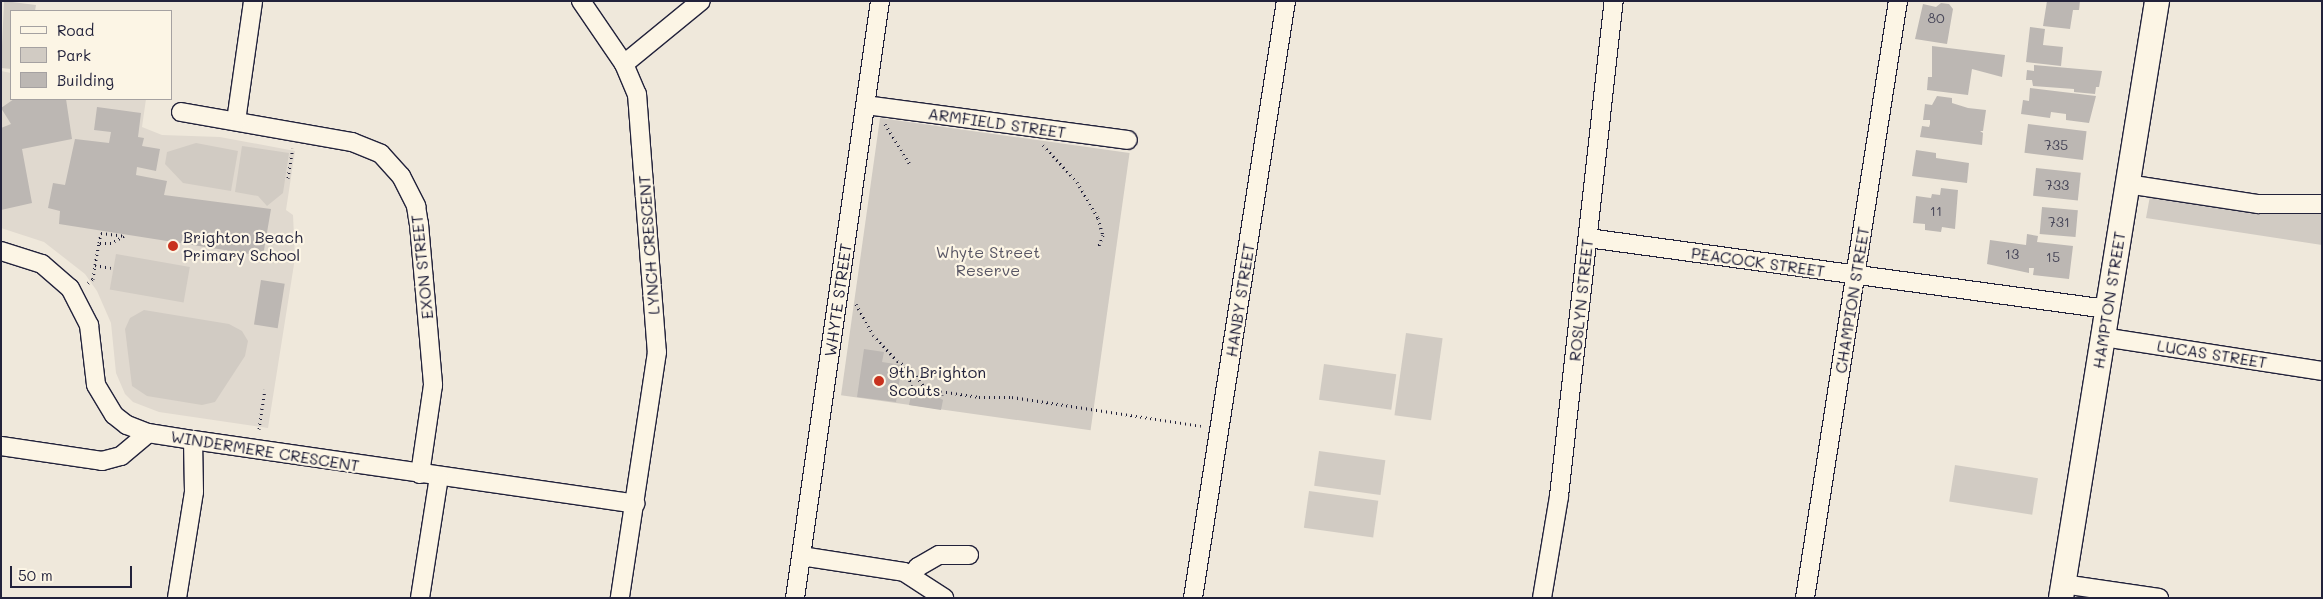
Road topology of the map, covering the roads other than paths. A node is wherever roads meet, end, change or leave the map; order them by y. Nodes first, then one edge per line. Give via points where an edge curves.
1 (253, 1) edge
2 (581, 1) edge
3 (701, 1) edge
4 (880, 1) edge
5 (1286, 1) edge
6 (1614, 1) edge
7 (1898, 1) edge
8 (2157, 1) edge
9 (624, 64) junction
10 (866, 105) junction
11 (181, 112) dead end
12 (236, 122) junction
13 (1128, 140) dead end
14 (2127, 184) junction
15 (2322, 204) edge
16 (1588, 238) junction
17 (1, 251) edge
18 (1856, 276) junction
19 (2107, 310) junction
20 (2103, 338) junction
21 (2322, 370) edge
22 (148, 433) junction
23 (193, 440) junction
24 (1, 446) edge
25 (420, 474) junction
26 (439, 477) junction
27 (635, 504) junction
28 (968, 555) dead end
29 (801, 556) junction
30 (912, 575) junction
31 (2062, 591) edge
32 (177, 598) edge
33 (420, 598) edge
34 (620, 598) edge
35 (795, 598) edge
36 (944, 598) edge
37 (1193, 598) edge
38 (1542, 598) edge
39 (1805, 598) edge
40 (2159, 598) edge

1 - 12 street
2 - 9 street, LYNCH CRESCENT
3 - 9 street
4 - 10 street, WHYTE STREET
5 - 37 street, HANBY STREET
6 - 16 street, ROSLYN STREET
7 - 18 street, CHAMPION STREET
8 - 14 main road, HAMPTON STREET
9 - 27 street, LYNCH CRESCENT via 633,79 640,111 657,360
10 - 13 street, ARMFIELD STREET
10 - 29 street, WHYTE STREET
11 - 12 street, EXON STREET
12 - 25 street, EXON STREET via 335,138 369,148 392,164 410,191 419,224 433,385
14 - 15 street via 2258,204
14 - 19 main road, HAMPTON STREET
16 - 18 street, PEACOCK STREET
16 - 38 street, ROSLYN STREET via 1558,496
17 - 22 street, WINDERMERE CRESCENT via 42,264 70,288 89,325 96,385 105,403 127,425
18 - 19 street, PEACOCK STREET
18 - 39 street, CHAMPION STREET
19 - 20 main road, HAMPTON STREET
20 - 21 street, LUCAS STREET
20 - 31 main road, HAMPTON STREET
22 - 23 street, WINDERMERE CRESCENT
22 - 24 street via 120,456 102,461
23 - 25 street, WINDERMERE CRESCENT
23 - 32 street via 194,486
25 - 26 street, WINDERMERE CRESCENT
26 - 27 street, WINDERMERE CRESCENT
26 - 33 street
27 - 34 street, LYNCH CRESCENT
28 - 30 street via 939,555 918,567
29 - 30 street
29 - 35 street, WHYTE STREET
30 - 36 street
31 - 40 street

